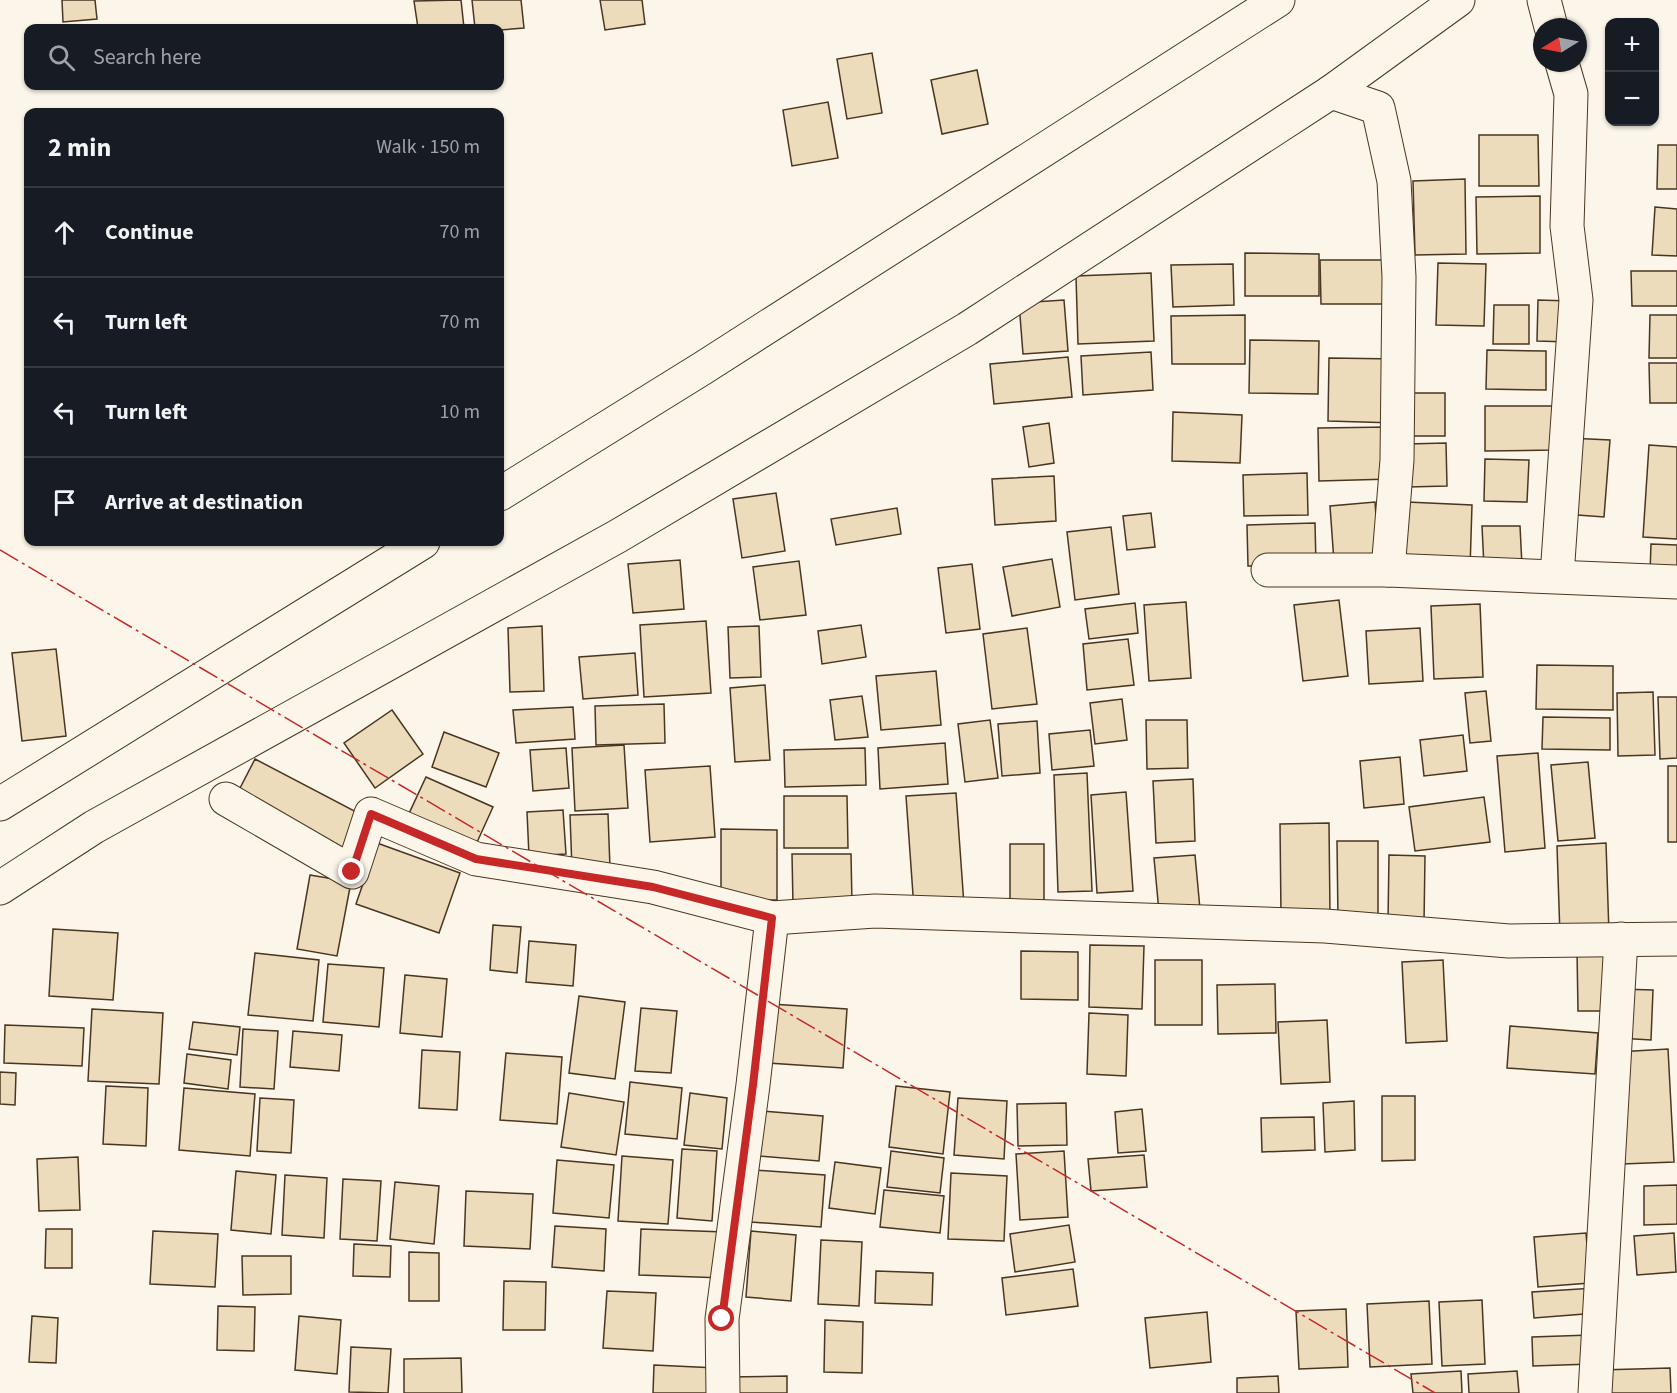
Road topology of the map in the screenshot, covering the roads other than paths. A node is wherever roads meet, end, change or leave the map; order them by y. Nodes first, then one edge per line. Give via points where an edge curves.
1 (1278, 0) edge
2 (1458, 0) edge
3 (1544, 0) edge
4 (1549, 18) edge
5 (1565, 72) edge
6 (1331, 92) junction
7 (504, 492) edge
8 (417, 546) edge
9 (1268, 570) dead end
10 (1388, 570) junction
11 (1557, 576) junction
12 (1677, 582) edge
13 (226, 799) dead end
14 (0, 804) edge
15 (0, 888) edge
16 (772, 918) junction
17 (1621, 939) junction
18 (1677, 939) edge
19 (723, 1393) edge
20 (1595, 1393) edge

1 - 7 street
2 - 6 street
3 - 4 street
5 - 11 street via 1571,94 1567,226 1576,300
6 - 10 street via 1378,108 1394,181 1399,276 1397,460
6 - 15 street via 957,335 618,536 94,827
8 - 14 street
9 - 10 street
10 - 11 street
11 - 12 street
13 - 16 street via 352,872 371,814 476,859 653,887
16 - 17 street via 875,911 1325,926 1509,941
16 - 19 street via 722,1319
17 - 18 street
17 - 20 street

